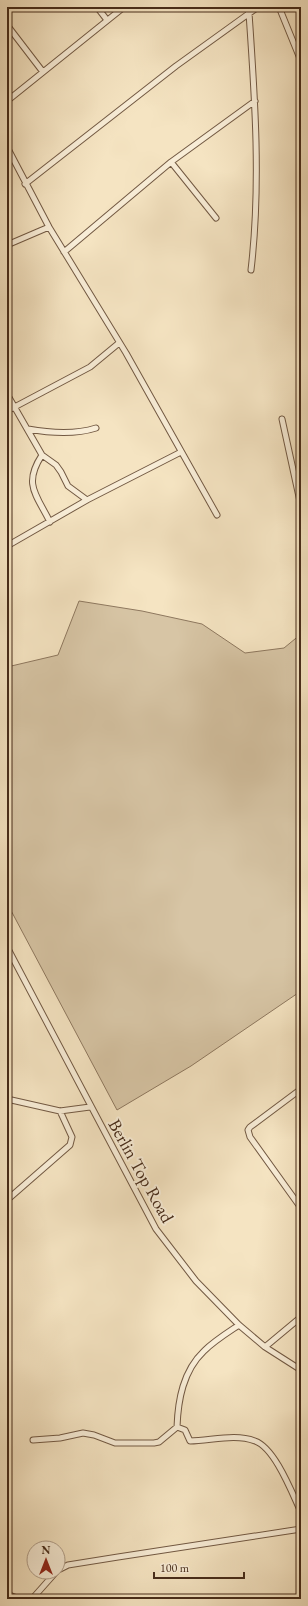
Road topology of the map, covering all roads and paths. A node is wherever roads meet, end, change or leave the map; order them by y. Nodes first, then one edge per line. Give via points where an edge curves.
1 (97, 7) edge
2 (124, 7) edge
3 (246, 7) edge
4 (258, 7) edge
5 (279, 7) edge
6 (249, 13) junction
7 (107, 20) junction
8 (7, 25) edge
9 (301, 61) edge
10 (43, 72) junction
11 (7, 101) edge
12 (255, 101) junction
13 (7, 147) edge
14 (171, 162) junction
15 (25, 184) junction
16 (216, 218) dead end
17 (49, 226) junction
18 (7, 245) edge
19 (64, 252) junction
20 (250, 270) dead end
21 (119, 343) junction
22 (7, 394) edge
23 (14, 407) junction
24 (7, 411) edge
25 (282, 419) dead end
26 (96, 428) dead end
27 (28, 429) junction
28 (181, 452) junction
29 (42, 455) junction
30 (87, 500) junction
31 (301, 506) edge
32 (217, 515) dead end
33 (50, 522) junction
34 (7, 546) edge
35 (7, 947) edge
36 (301, 1089) edge
37 (7, 1099) edge
38 (90, 1107) junction
39 (60, 1111) junction
40 (7, 1200) edge
41 (301, 1208) edge
42 (301, 1317) edge
43 (239, 1325) junction
44 (265, 1347) junction
45 (301, 1370) edge
46 (176, 1428) junction
47 (33, 1440) dead end
48 (301, 1512) edge
49 (301, 1529) edge
50 (66, 1566) edge
51 (49, 1580) edge
52 (7, 1594) edge
53 (19, 1599) edge
54 (32, 1599) edge

1 - 7 street
2 - 7 street
3 - 6 street
4 - 6 street
5 - 9 street
6 - 12 street
6 - 15 street via 176,66
7 - 10 street
8 - 10 street
10 - 11 street
12 - 14 street
12 - 20 street via 256,229
13 - 15 street
14 - 16 street
14 - 19 street
15 - 17 street
17 - 18 street
17 - 19 street
19 - 21 street
21 - 23 street via 90,367
21 - 28 street
22 - 23 street
23 - 24 street
23 - 27 street
25 - 31 street
26 - 27 street via 88,431 51,433
27 - 29 street
28 - 30 street
28 - 32 street
29 - 30 street via 56,465 68,486
29 - 33 street via 35,466 32,486
30 - 33 street
33 - 34 street
35 - 38 street, Berlin Top Road
36 - 41 street via 248,1130 250,1137
37 - 39 street
38 - 39 street
38 - 43 street, Berlin Top Road via 156,1229 196,1281
39 - 40 street via 72,1137 70,1145
42 - 44 street
43 - 44 street, Berlin Top Road
43 - 46 street via 204,1351 186,1377 179,1399
44 - 45 street, Berlin Top Road
46 - 47 street via 154,1443 115,1443 83,1433
46 - 48 street via 185,1430 190,1441 241,1439 262,1445 274,1460
49 - 50 street
51 - 54 street
52 - 53 street

